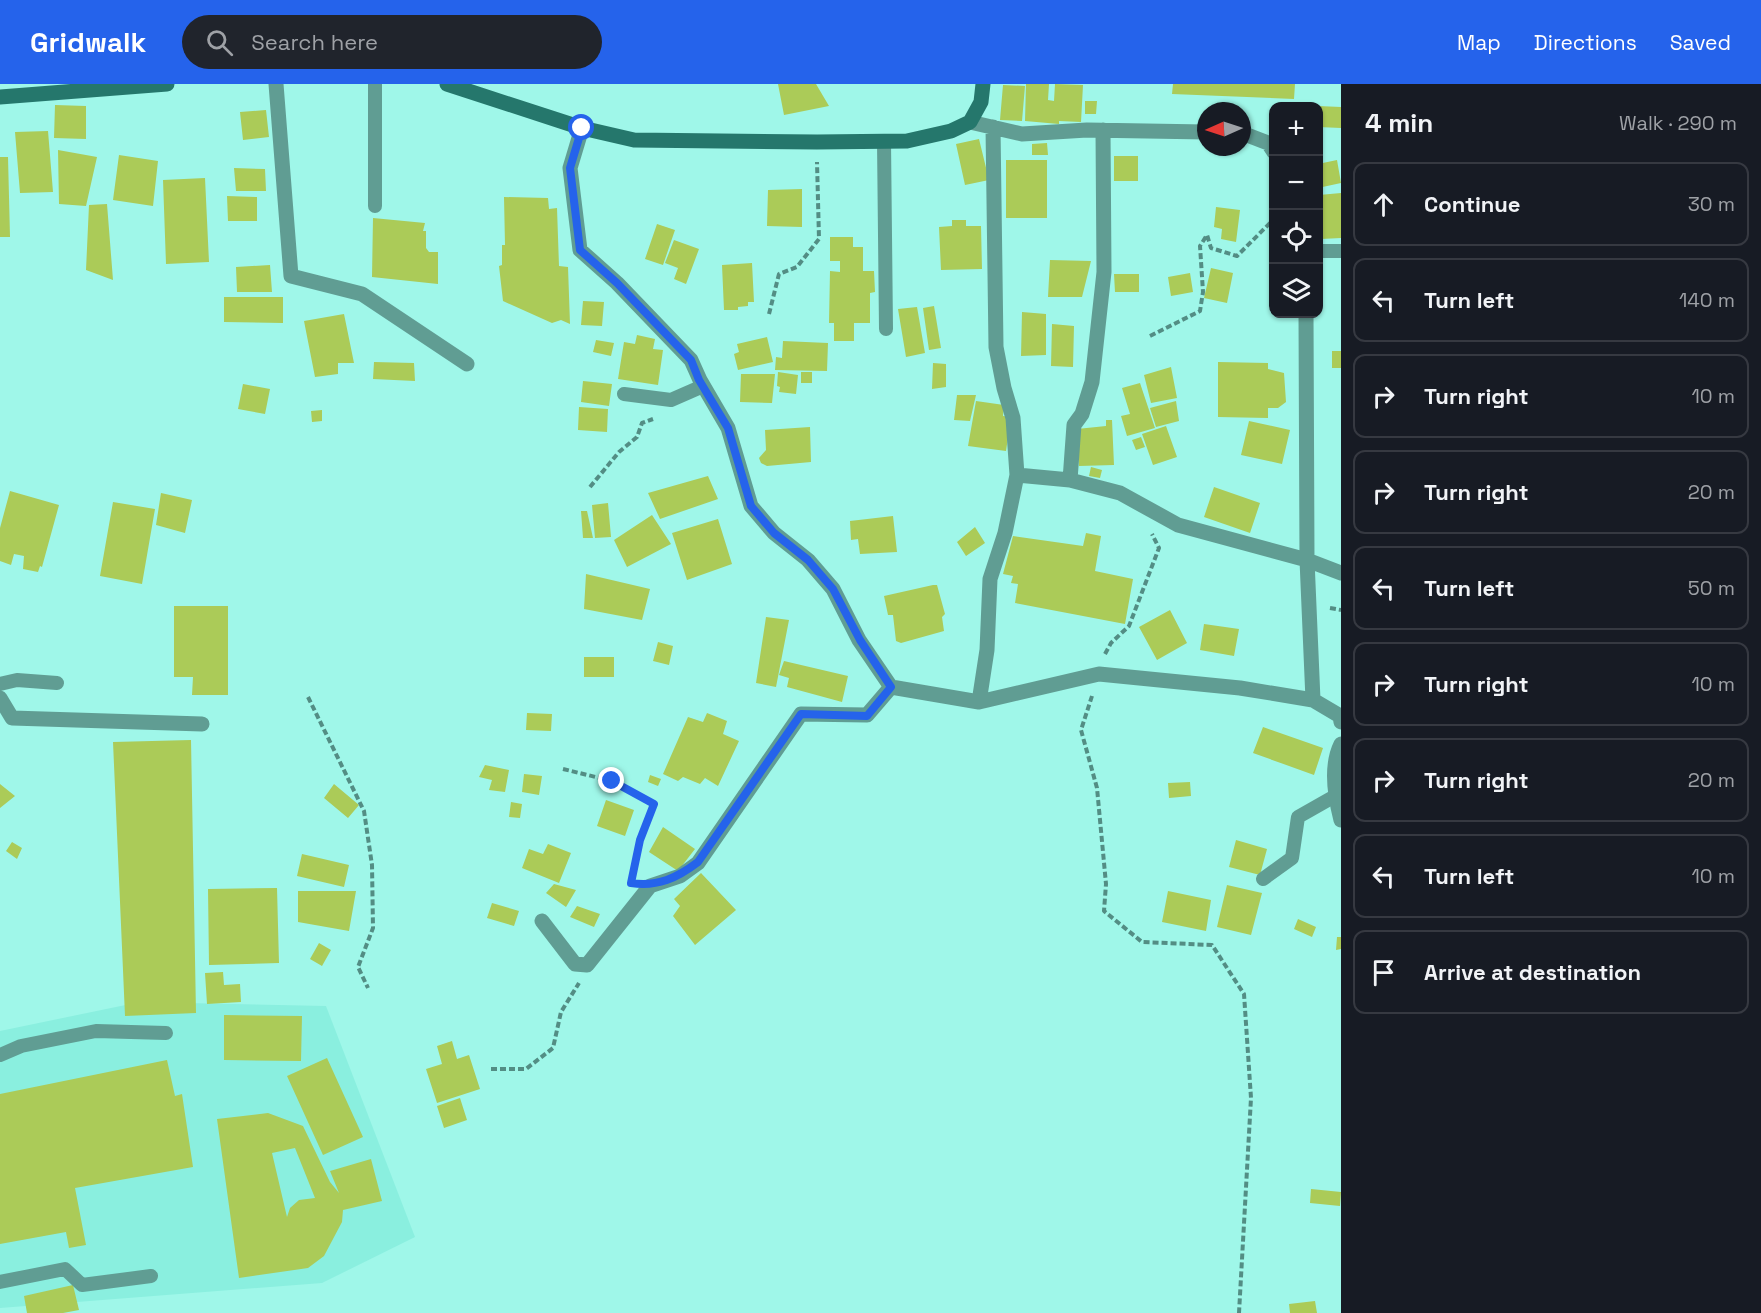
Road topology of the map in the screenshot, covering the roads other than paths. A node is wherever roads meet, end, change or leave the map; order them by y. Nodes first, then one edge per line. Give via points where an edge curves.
1 (167, 84) edge
2 (276, 84) edge
3 (375, 84) edge
4 (447, 84) edge
5 (983, 84) edge
6 (0, 97) edge
7 (970, 122) junction
8 (582, 128) junction
9 (993, 128) junction
10 (1103, 130) junction
11 (1197, 132) edge
12 (1251, 136) edge
13 (884, 141) junction
14 (1269, 144) edge
15 (375, 206) dead end
16 (1323, 251) edge
17 (1341, 251) edge
18 (1306, 318) edge
19 (886, 329) dead end
20 (467, 364) dead end
21 (703, 386) junction
22 (624, 394) dead end
23 (1017, 475) junction
24 (1070, 480) junction
25 (1306, 560) junction
26 (1341, 573) edge
27 (57, 682) dead end
28 (0, 684) edge
29 (891, 687) junction
30 (0, 698) edge
31 (1312, 700) junction
32 (979, 702) junction
33 (1341, 722) edge
34 (202, 724) dead end
35 (1341, 744) edge
36 (1335, 796) junction
37 (1341, 820) edge
38 (1263, 879) dead end
39 (542, 921) dead end
40 (166, 1033) dead end
41 (0, 1055) edge
42 (151, 1276) dead end
43 (0, 1282) edge

1 - 6 street
2 - 20 street via 291,276 362,294
3 - 15 lane
4 - 8 street
5 - 7 street via 981,102
7 - 9 street
7 - 13 street via 951,131 907,141
8 - 13 street via 634,140
8 - 21 street via 570,168 580,250 691,360
9 - 10 street via 1022,134
9 - 23 street via 996,347 1013,418
10 - 11 street
10 - 24 street via 1104,272 1092,382 1082,414 1074,425
12 - 14 street
13 - 19 lane
16 - 17 lane
18 - 25 street
21 - 22 lane via 671,400
21 - 29 street via 728,428 751,506 833,589
23 - 24 street
23 - 32 street via 990,579 987,651
24 - 25 street via 1120,493 1178,525
25 - 26 street
25 - 31 street
27 - 28 lane via 16,680
29 - 32 street
29 - 39 street via 867,716 801,714 698,862 680,876 650,886 587,965 574,964
30 - 34 street via 12,718
31 - 32 street via 1240,688 1095,674
31 - 33 street via 1340,716
35 - 36 street via 1337,752
36 - 37 street
36 - 38 lane via 1298,817 1292,858
40 - 41 lane via 96,1031 21,1046
42 - 43 lane via 82,1285 64,1269

